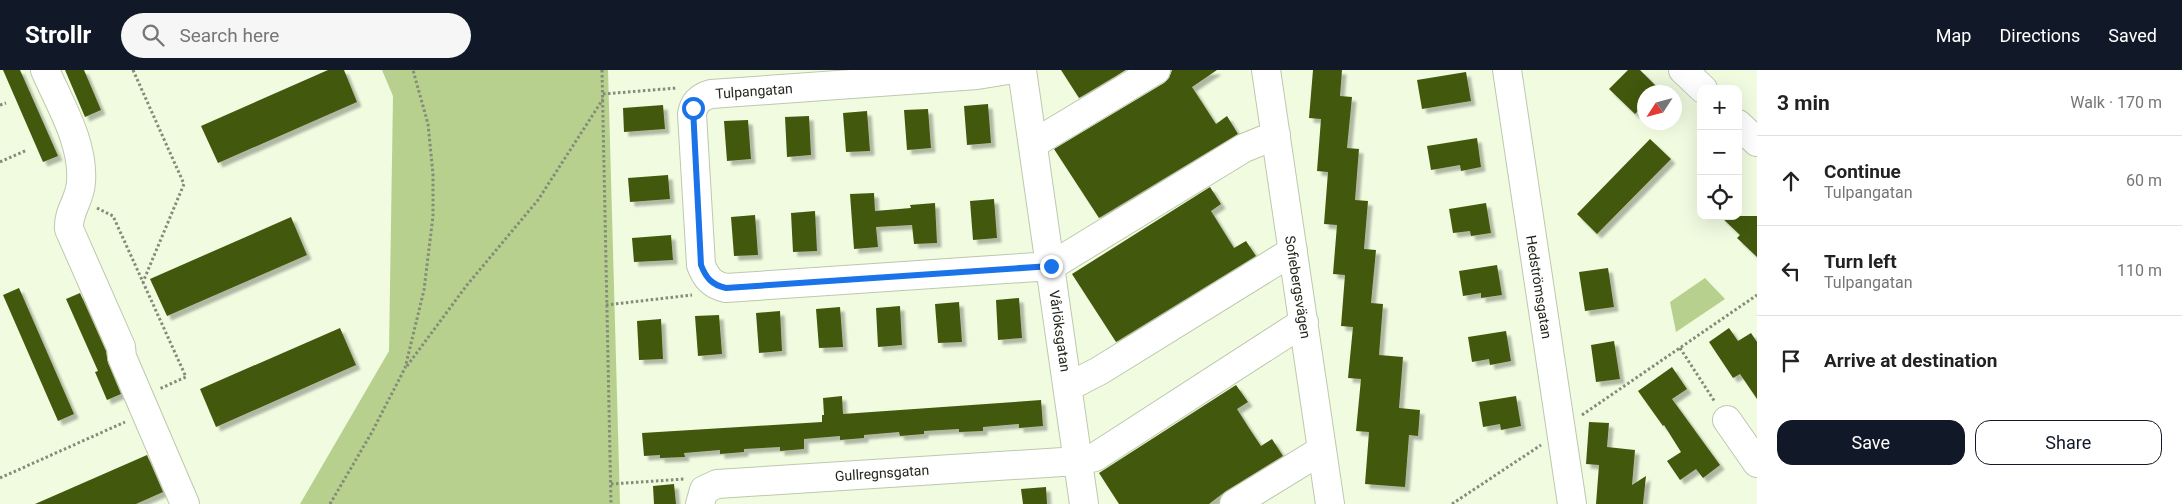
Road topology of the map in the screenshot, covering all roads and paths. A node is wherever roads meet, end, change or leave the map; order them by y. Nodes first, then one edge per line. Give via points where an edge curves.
1 (45, 70) edge
2 (134, 70) edge
3 (413, 70) edge
4 (602, 70) edge
5 (1008, 70) edge
6 (1022, 70) edge
7 (1156, 70) edge
8 (1266, 70) edge
9 (1507, 70) edge
10 (1683, 70) edge
11 (1699, 85) edge
12 (603, 96) junction
13 (701, 98) junction
14 (6, 103) dead end
15 (0, 105) edge
16 (1742, 128) edge
17 (1276, 135) junction
18 (1757, 142) edge
19 (1033, 144) junction
20 (27, 150) dead end
21 (0, 162) edge
22 (79, 198) junction
23 (1293, 251) junction
24 (1051, 266) junction
25 (143, 282) junction
26 (710, 282) junction
27 (1757, 295) edge
28 (606, 305) junction
29 (1304, 322) junction
30 (1680, 348) junction
31 (405, 368) junction
32 (1068, 387) junction
33 (142, 405) junction
34 (1727, 420) joint
35 (1561, 430) junction
36 (1322, 450) junction
37 (1078, 461) junction
38 (1757, 464) edge
39 (0, 478) edge
40 (611, 484) junction
41 (702, 497) edge
42 (185, 504) edge
43 (330, 504) edge
44 (611, 504) edge
45 (1084, 504) edge
46 (1234, 504) edge
47 (1330, 504) edge
48 (1452, 504) edge
49 (1572, 504) edge

1 - 22 street via 78,148 82,168
2 - 25 path via 184,184
3 - 31 path via 428,124 433,216 424,290
4 - 12 path
5 - 13 street, Tulpangatan via 977,76 711,94
6 - 19 street, Vårlöksgatan
7 - 19 street
8 - 17 street, Sofiebergsvägen
9 - 35 street, Hedströmsgatan
10 - 11 street
12 - 13 path via 682,88
12 - 28 path
12 - 31 path via 538,200 467,285
13 - 26 street, Tulpangatan via 692,114 701,265
14 - 15 path
16 - 18 street
17 - 23 street, Sofiebergsvägen
17 - 24 street via 1244,148
19 - 24 street, Vårlöksgatan
20 - 21 path
22 - 25 path via 113,216
22 - 33 street via 70,214 69,230
23 - 29 street, Sofiebergsvägen
23 - 32 street
24 - 26 street via 726,288
24 - 32 street, Vårlöksgatan
25 - 33 path via 186,377
26 - 28 path via 690,297
27 - 30 path
28 - 40 path
29 - 36 street, Sofiebergsvägen
29 - 37 street, Gullregnsgatan via 1094,457
30 - 34 path
30 - 35 path
31 - 43 path
32 - 37 street, Vårlöksgatan
33 - 39 path
33 - 42 street
34 - 38 street
35 - 48 path
35 - 49 street, Hedströmsgatan
36 - 46 street
36 - 47 street, Sofiebergsvägen
37 - 41 street, Gullregnsgatan via 717,484
37 - 45 street, Vårlöksgatan
40 - 41 path via 690,478
40 - 44 path

